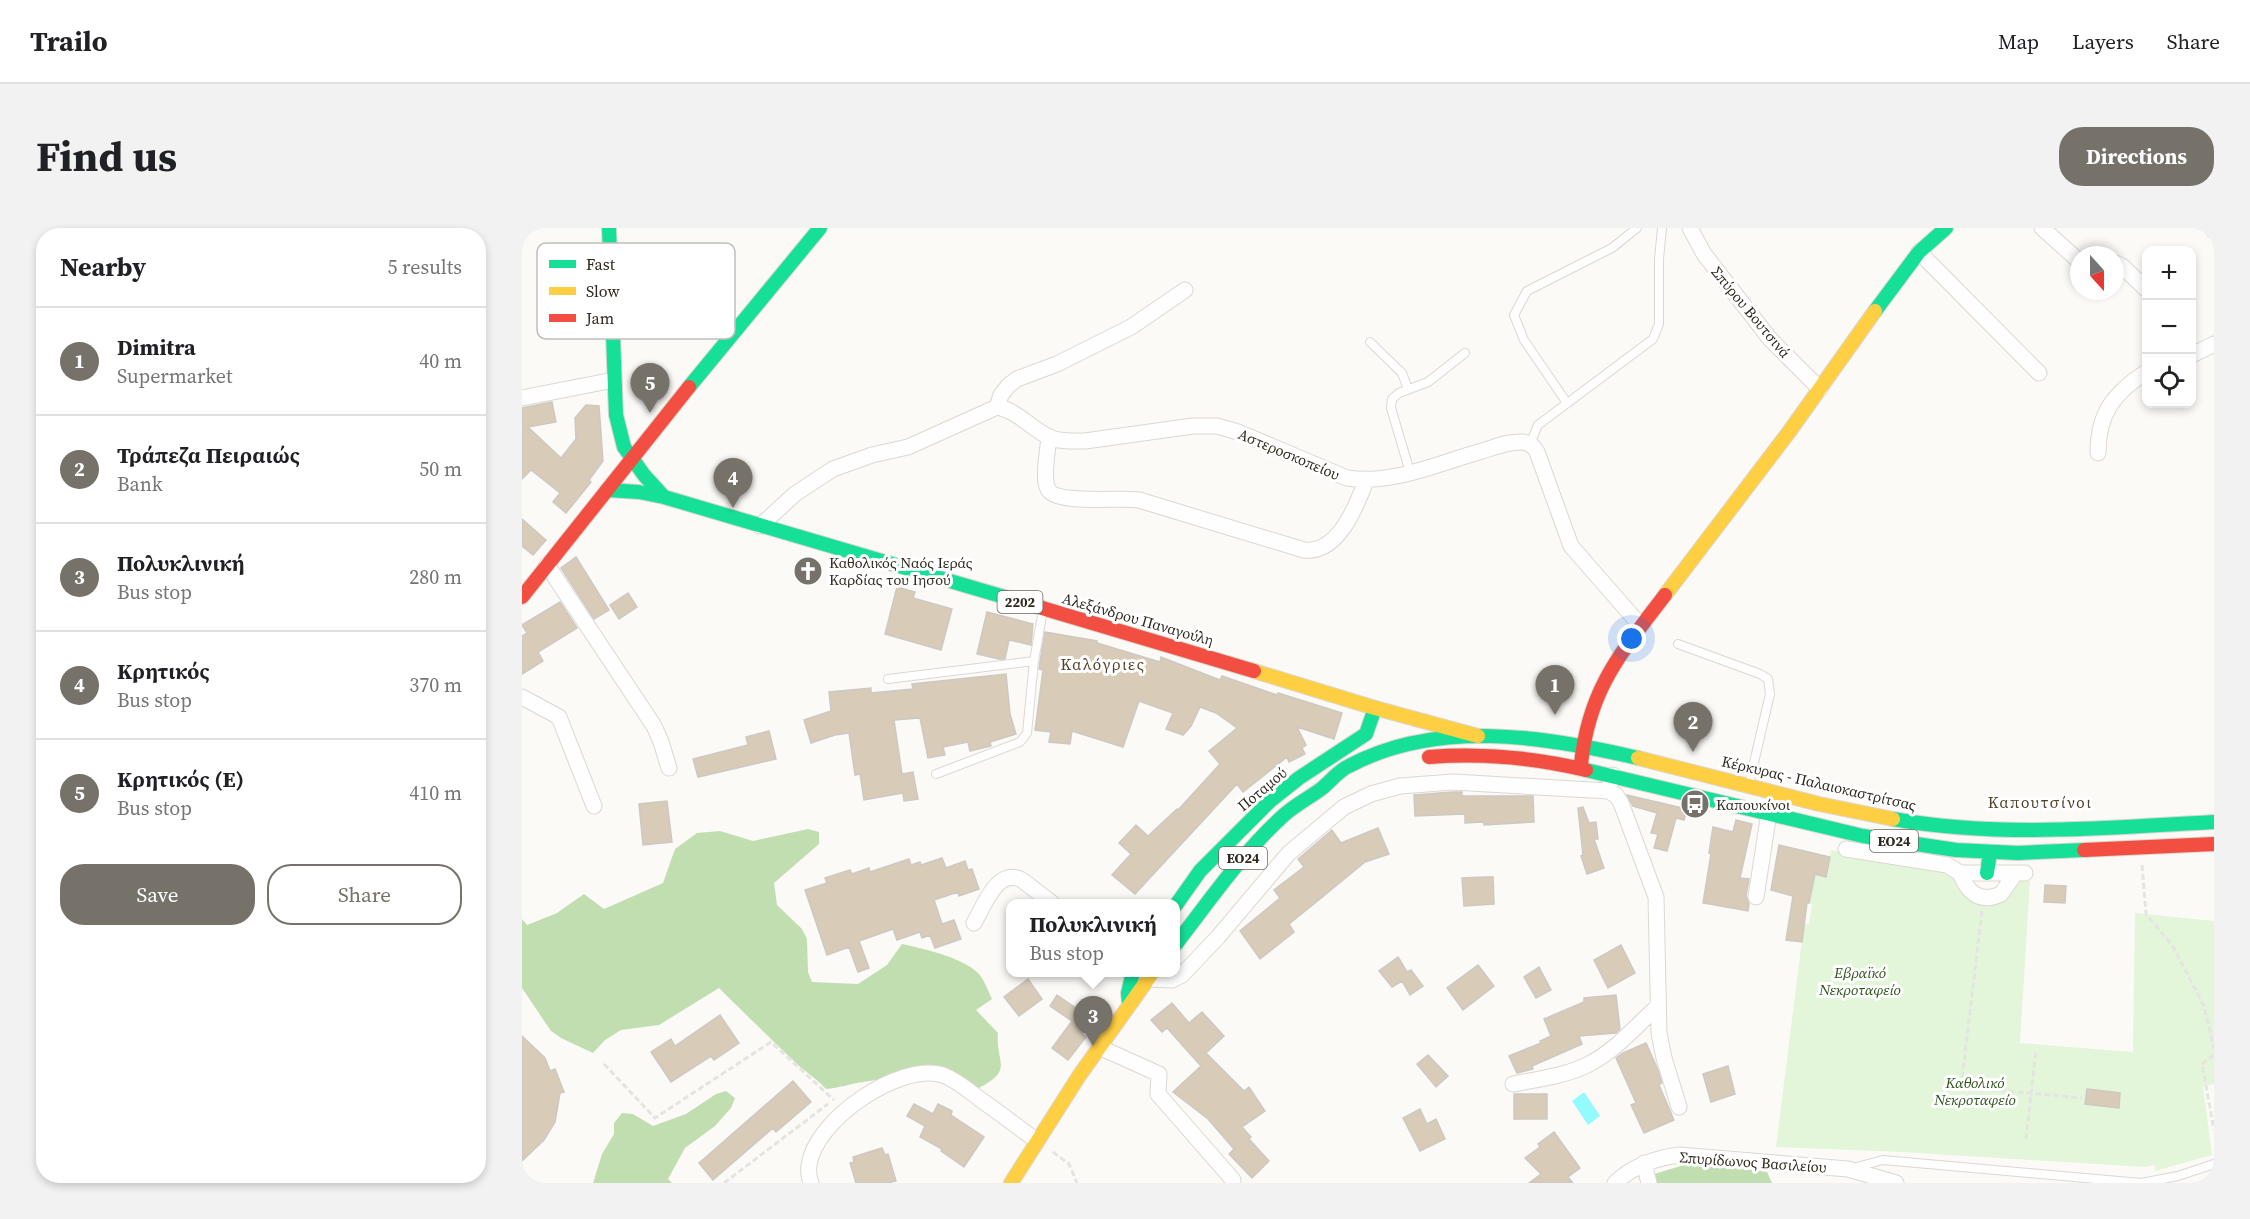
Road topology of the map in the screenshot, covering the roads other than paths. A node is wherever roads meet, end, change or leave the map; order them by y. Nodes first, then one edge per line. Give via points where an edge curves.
1 (609, 228) edge
2 (820, 228) edge
3 (1637, 228) edge
4 (1662, 228) edge
5 (1690, 228) edge
6 (1946, 228) edge
7 (2042, 228) edge
8 (609, 243) edge
9 (1919, 252) junction
10 (2070, 253) edge
11 (2124, 268) edge
12 (2142, 285) edge
13 (1185, 290) dead end
14 (735, 332) edge
15 (613, 339) edge
16 (729, 339) edge
17 (1370, 342) dead end
18 (2214, 344) edge
19 (1465, 353) dead end
20 (2194, 354) edge
21 (2039, 373) dead end
22 (2142, 375) edge
23 (614, 380) junction
24 (1408, 389) junction
25 (1820, 389) junction
26 (522, 398) edge
27 (1567, 403) junction
28 (996, 407) junction
29 (1049, 437) junction
30 (1530, 444) junction
31 (2098, 453) dead end
32 (632, 458) junction
33 (1410, 472) junction
34 (1366, 481) junction
35 (607, 490) junction
36 (664, 497) junction
37 (760, 526) junction
38 (547, 565) junction
39 (522, 597) edge
40 (1044, 609) junction
41 (1640, 625) junction
42 (1678, 644) dead end
43 (1034, 661) junction
44 (888, 679) dead end
45 (522, 697) edge
46 (1375, 708) junction
47 (1478, 736) junction
48 (1582, 746) junction
49 (1418, 758) dead end
50 (1383, 766) dead end
51 (669, 768) dead end
52 (1581, 769) junction
53 (936, 774) dead end
54 (1612, 775) junction
55 (1749, 785) junction
56 (1324, 786) junction
57 (1608, 791) junction
58 (594, 806) dead end
59 (1769, 813) junction
60 (2214, 822) edge
61 (1887, 840) junction
62 (2214, 844) edge
63 (1846, 849) dead end
64 (1990, 852) junction
65 (1883, 855) junction
66 (1960, 873) junction
67 (1987, 873) junction
68 (1756, 897) dead end
69 (1048, 899) edge
70 (1180, 899) edge
71 (974, 923) dead end
72 (1180, 939) edge
73 (1180, 976) edge
74 (1131, 977) edge
75 (1150, 977) edge
76 (1156, 977) edge
77 (1178, 977) edge
78 (1129, 1003) junction
79 (1657, 1007) junction
80 (1099, 1047) junction
81 (1513, 1084) dead end
82 (1679, 1107) dead end
83 (1036, 1141) junction
84 (1644, 1163) junction
85 (2214, 1164) edge
86 (1848, 1169) junction
87 (1233, 1180) dead end
88 (811, 1183) edge
89 (1011, 1183) edge
90 (1615, 1183) edge
91 (1649, 1183) edge
92 (1896, 1183) edge

1 - 8 main road
2 - 14 main road
3 - 27 lane via 1612,248 1527,291 1514,315 1524,340
4 - 27 lane via 1659,324 1653,339
5 - 25 street, Σπύρου Βουτσινά via 1704,254 1770,339
6 - 9 main road
7 - 10 street
9 - 21 street
9 - 25 main road
11 - 12 street
13 - 28 street via 1131,327 1017,380 1001,395
15 - 23 main road
16 - 32 main road
17 - 24 lane via 1402,373
18 - 20 street
19 - 24 lane via 1428,382
22 - 31 street via 2119,392 2106,410 2100,424
23 - 26 street
23 - 32 main road via 620,434
24 - 33 lane via 1395,395 1391,403
25 - 41 main road
27 - 30 lane via 1538,425
28 - 29 street, Αστεροσκοπείου via 1006,409
28 - 37 street via 908,447 833,469 795,494
29 - 34 street, Αστεροσκοπείου via 1085,441 1216,426 1347,478
29 - 34 street via 1046,480 1054,495 1075,500 1139,500 1304,550 1316,550 1332,540 1347,521
30 - 33 street, Αστεροσκοπείου via 1508,444
30 - 41 street via 1543,468 1571,546
32 - 35 main road
32 - 36 main road
33 - 34 street, Αστεροσκοπείου
35 - 36 main road, 2202
35 - 38 main road
36 - 37 main road, Αλεξάνδρου Παναγούλη / 2202
37 - 40 main road, Αλεξάνδρου Παναγούλη / 2202
38 - 39 main road
38 - 51 street via 654,726
40 - 43 lane
40 - 46 main road, Αλεξάνδρου Παναγούλη / 2202
41 - 48 main road via 1598,689
42 - 55 lane via 1768,679 1770,694
43 - 44 lane
43 - 53 lane via 1027,733 1020,742
45 - 58 street via 559,717
46 - 47 main road, Αλεξάνδρου Παναγούλη / 2202
46 - 70 main road, Ποταμού via 1366,734 1270,801 1200,871
47 - 48 main road, Κέρκυρας - Παλαιοκαστρίτσας / ΕΟ24
47 - 56 main road, Κέρκυρας - Παλαιοκαστρίτσας / ΕΟ24 via 1428,741 1370,756 1337,773
48 - 52 main road
48 - 55 main road, Κέρκυρας - Παλαιοκαστρίτσας / ΕΟ24
49 - 52 main road, ΕΟ24 via 1493,756
50 - 56 main road, Κέρκυρας - Παλαιοκαστρίτσας / ΕΟ24
52 - 54 main road, ΕΟ24
54 - 57 street
54 - 59 main road, ΕΟ24
55 - 60 main road, Κέρκυρας - Παλαιοκαστρίτσας / ΕΟ24 via 1866,814 1959,828 2022,831
56 - 72 main road, Κέρκυρας - Παλαιοκαστρίτσας / ΕΟ24 via 1288,812 1251,848
57 - 73 street via 1453,782 1400,786 1371,794 1344,807 1290,853
57 - 79 street via 1621,803 1656,897
59 - 61 main road, ΕΟ24
59 - 68 street
61 - 64 main road, ΕΟ24
61 - 65 main road
62 - 64 main road, ΕΟ24
63 - 65 street
64 - 67 main road
65 - 66 street via 1947,865
66 - 67 street
66 - 67 street via 1969,891 1984,898 2001,894 2020,873
69 - 71 street via 1017,877 1006,877
74 - 78 main road
75 - 78 main road
76 - 77 street
78 - 80 main road
79 - 81 street via 1588,1065
79 - 82 street via 1664,1058
80 - 83 main road
80 - 87 street via 1159,1074 1158,1094
83 - 88 street via 942,1075 899,1078 882,1085 832,1125 815,1148 809,1165
83 - 89 main road
84 - 86 street, Σπυρίδωνος Βασιλείου via 1679,1155
84 - 90 street, Σπυρίδωνος Βασιλείου
84 - 91 street
85 - 86 lane via 2141,1183 1883,1160
86 - 92 street, Σπυρίδωνος Βασιλείου

